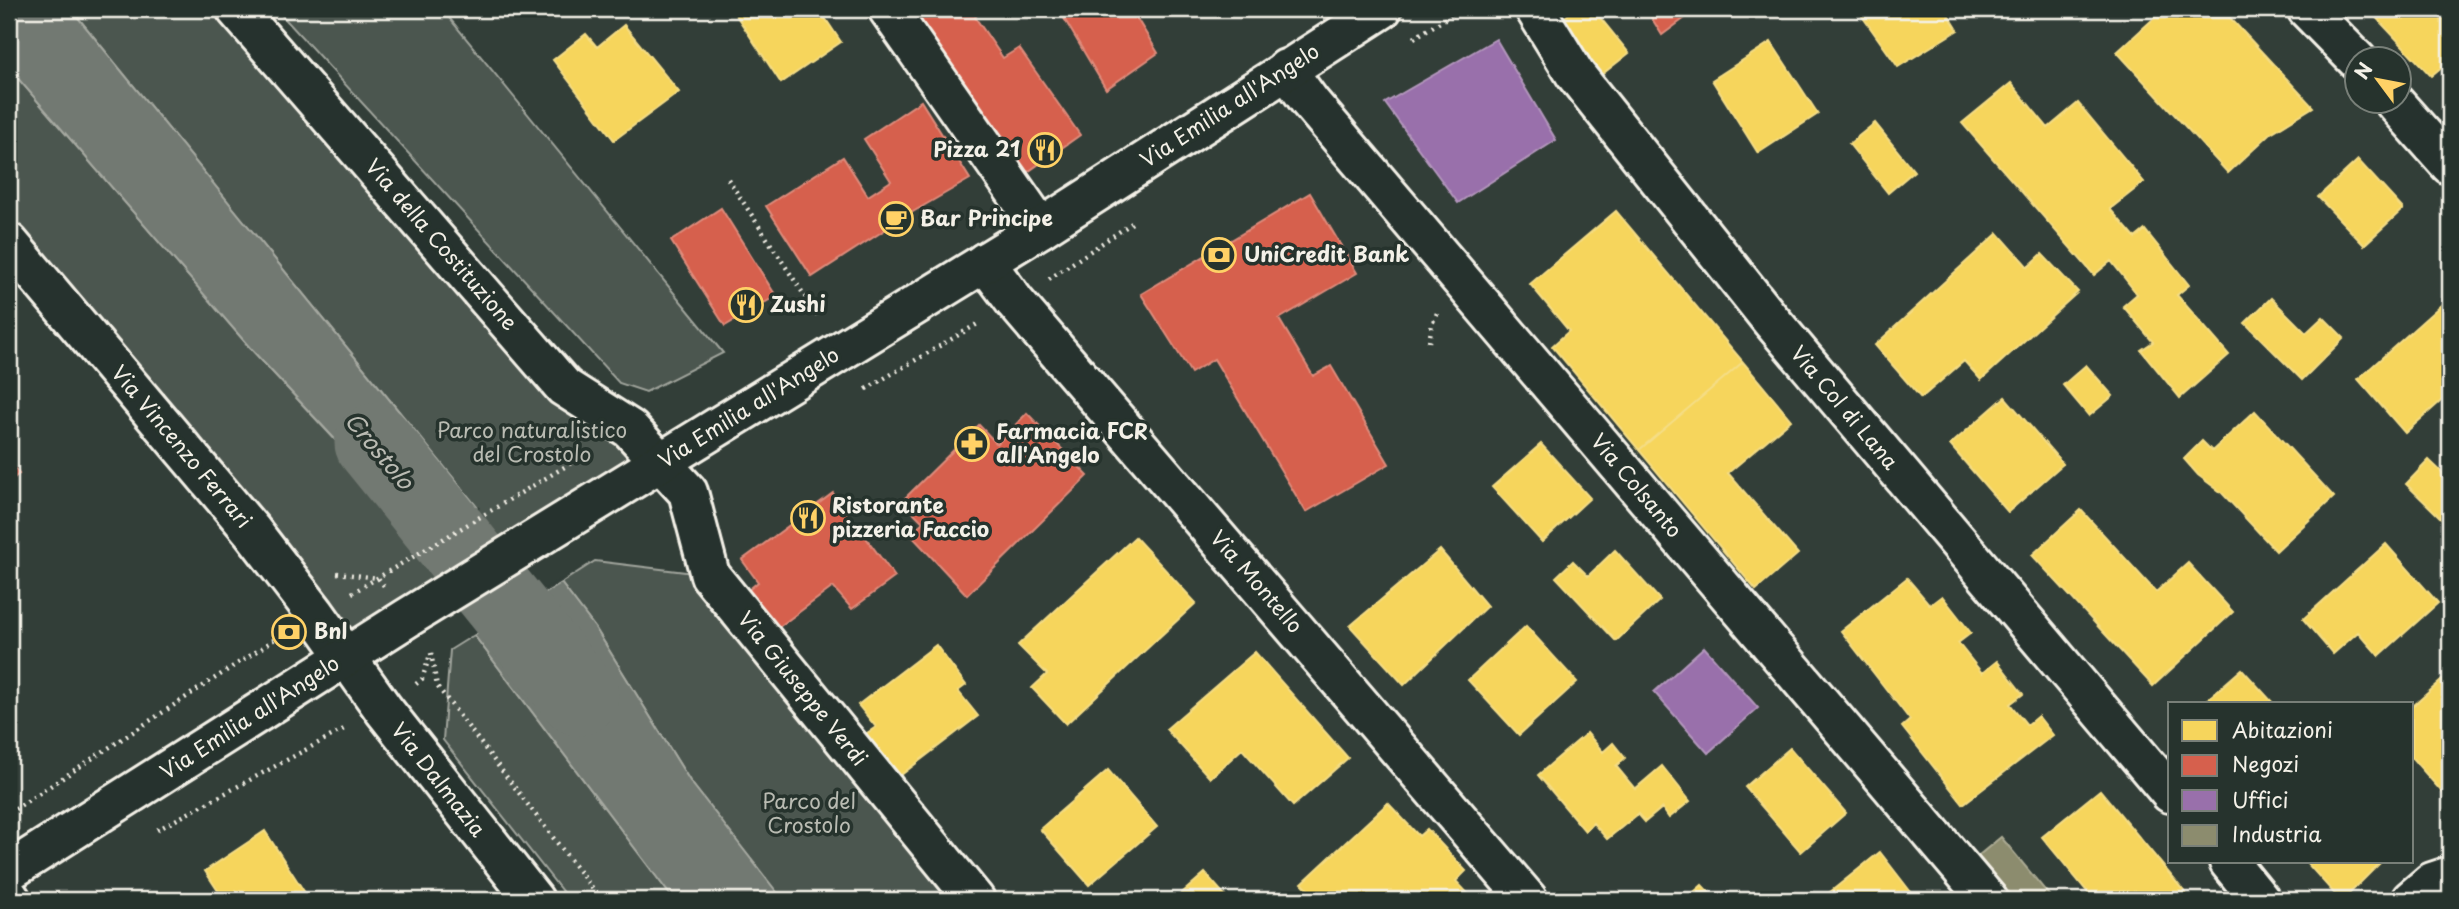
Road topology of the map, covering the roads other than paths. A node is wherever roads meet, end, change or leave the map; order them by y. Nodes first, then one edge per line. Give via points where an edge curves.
1 (236, 9) edge
2 (888, 9) edge
3 (1382, 9) edge
4 (1535, 9) edge
5 (2307, 9) edge
6 (2344, 47) edge
7 (1286, 69) junction
8 (2407, 116) edge
9 (2450, 164) edge
10 (1041, 228) junction
11 (9, 243) edge
12 (985, 262) junction
13 (660, 462) junction
14 (345, 657) junction
15 (2168, 791) edge
16 (2230, 864) edge
17 (9, 871) edge
18 (2450, 876) edge
19 (534, 900) edge
20 (975, 900) edge
21 (1528, 900) edge
22 (1987, 900) edge
23 (2260, 900) edge
24 (2411, 900) edge

1 - 13 street, Via della Costituzione via 564,387 630,429
2 - 10 street
3 - 7 street, Via Emilia all'Angelo
4 - 15 street, Via Col di Lana via 1575,74 1770,319
5 - 6 street
7 - 10 street, Via Emilia all'Angelo
7 - 22 street, Via Colsanto
8 - 9 street
10 - 12 street, Via Emilia all'Angelo
11 - 14 street, Via Vincenzo Ferrari via 202,471
12 - 13 street, Via Emilia all'Angelo
12 - 21 street, Via Montello
13 - 14 street, Via Emilia all'Angelo
13 - 20 street, Via Giuseppe Verdi via 688,492 710,575
14 - 17 street, Via Emilia all'Angelo
14 - 19 street, Via Dalmazia
16 - 23 street
18 - 24 street via 2432,882

